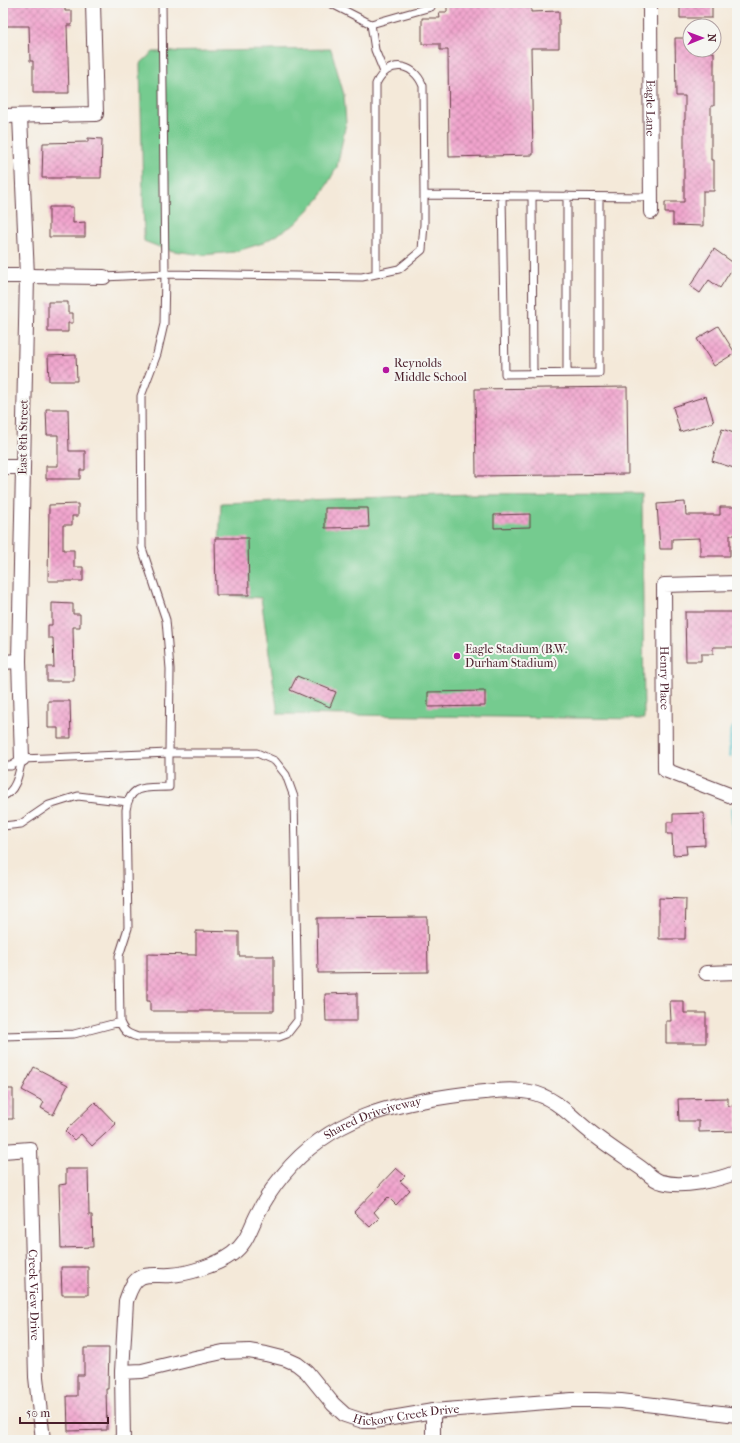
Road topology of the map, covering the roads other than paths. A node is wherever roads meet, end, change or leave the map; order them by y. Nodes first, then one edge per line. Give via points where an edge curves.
1 (93, 3) edge
2 (162, 3) edge
3 (330, 3) edge
4 (650, 3) edge
5 (431, 7) dead end
6 (370, 24) junction
7 (384, 72) junction
8 (3, 116) edge
9 (20, 116) junction
10 (424, 195) junction
11 (502, 196) junction
12 (532, 196) junction
13 (567, 196) junction
14 (599, 197) junction
15 (651, 197) junction
16 (651, 212) dead end
17 (165, 274) junction
18 (376, 274) junction
19 (3, 276) edge
20 (27, 276) junction
21 (104, 278) joint
22 (567, 373) junction
23 (534, 374) junction
24 (3, 467) edge
25 (22, 467) junction
26 (737, 583) edge
27 (19, 661) junction
28 (3, 662) edge
29 (169, 753) junction
30 (22, 759) junction
31 (3, 766) edge
32 (3, 796) edge
33 (737, 798) edge
34 (128, 802) junction
35 (3, 826) edge
36 (737, 972) edge
37 (706, 973) dead end
38 (120, 1022) junction
39 (3, 1036) edge
40 (3, 1151) edge
41 (737, 1172) edge
42 (122, 1372) junction
43 (433, 1411) junction
44 (737, 1415) edge
45 (43, 1440) edge
46 (123, 1440) edge
47 (433, 1440) edge

1 - 9 street via 96,114
2 - 17 lane
3 - 6 lane
4 - 15 street, Eagle Lane
5 - 6 lane
6 - 7 lane via 374,50
7 - 10 lane via 397,66 405,67 420,78 423,86
7 - 18 lane via 376,84 375,93
8 - 9 street
9 - 20 street, East 8th Street
10 - 11 lane
10 - 18 lane via 422,250 399,269
11 - 12 lane
11 - 23 lane via 505,374
12 - 13 lane
12 - 23 lane
13 - 14 lane
13 - 22 lane
14 - 15 lane
14 - 22 lane via 600,373
15 - 16 street, Eagle Lane
17 - 18 lane via 362,277
17 - 21 lane
17 - 29 lane via 164,324 157,354 141,396 142,548 166,620 170,669
19 - 20 street
20 - 21 street
20 - 25 street, East 8th Street
22 - 23 lane
24 - 25 street
25 - 27 street, East 8th Street
26 - 33 street, Henry Place via 664,585 665,770
27 - 28 street
27 - 30 street, East 8th Street
29 - 30 lane
29 - 34 lane via 169,787 140,788 133,793
29 - 38 lane via 256,753 275,761 286,775 294,798 298,1020 287,1034 273,1037 138,1037 128,1034
30 - 31 lane via 11,766
30 - 32 lane via 16,782
34 - 35 lane via 78,796 49,805 22,824
34 - 38 lane via 128,928 120,956
36 - 37 street
38 - 39 lane via 74,1034
40 - 45 street, Creek View Drive via 30,1149 36,1377
41 - 42 street, Shared Driveiveway via 696,1182 662,1182 600,1140 553,1101 531,1092 518,1090 443,1097 380,1111 342,1125 299,1157 274,1187 257,1215 248,1237 231,1254 217,1262 178,1274 139,1277 126,1301
42 - 43 street, Hickory Creek Drive via 142,1371 223,1352 249,1351 297,1364 312,1377 338,1409 353,1418 374,1421
42 - 46 street
43 - 44 street, Hickory Creek Drive via 596,1400
43 - 47 street

